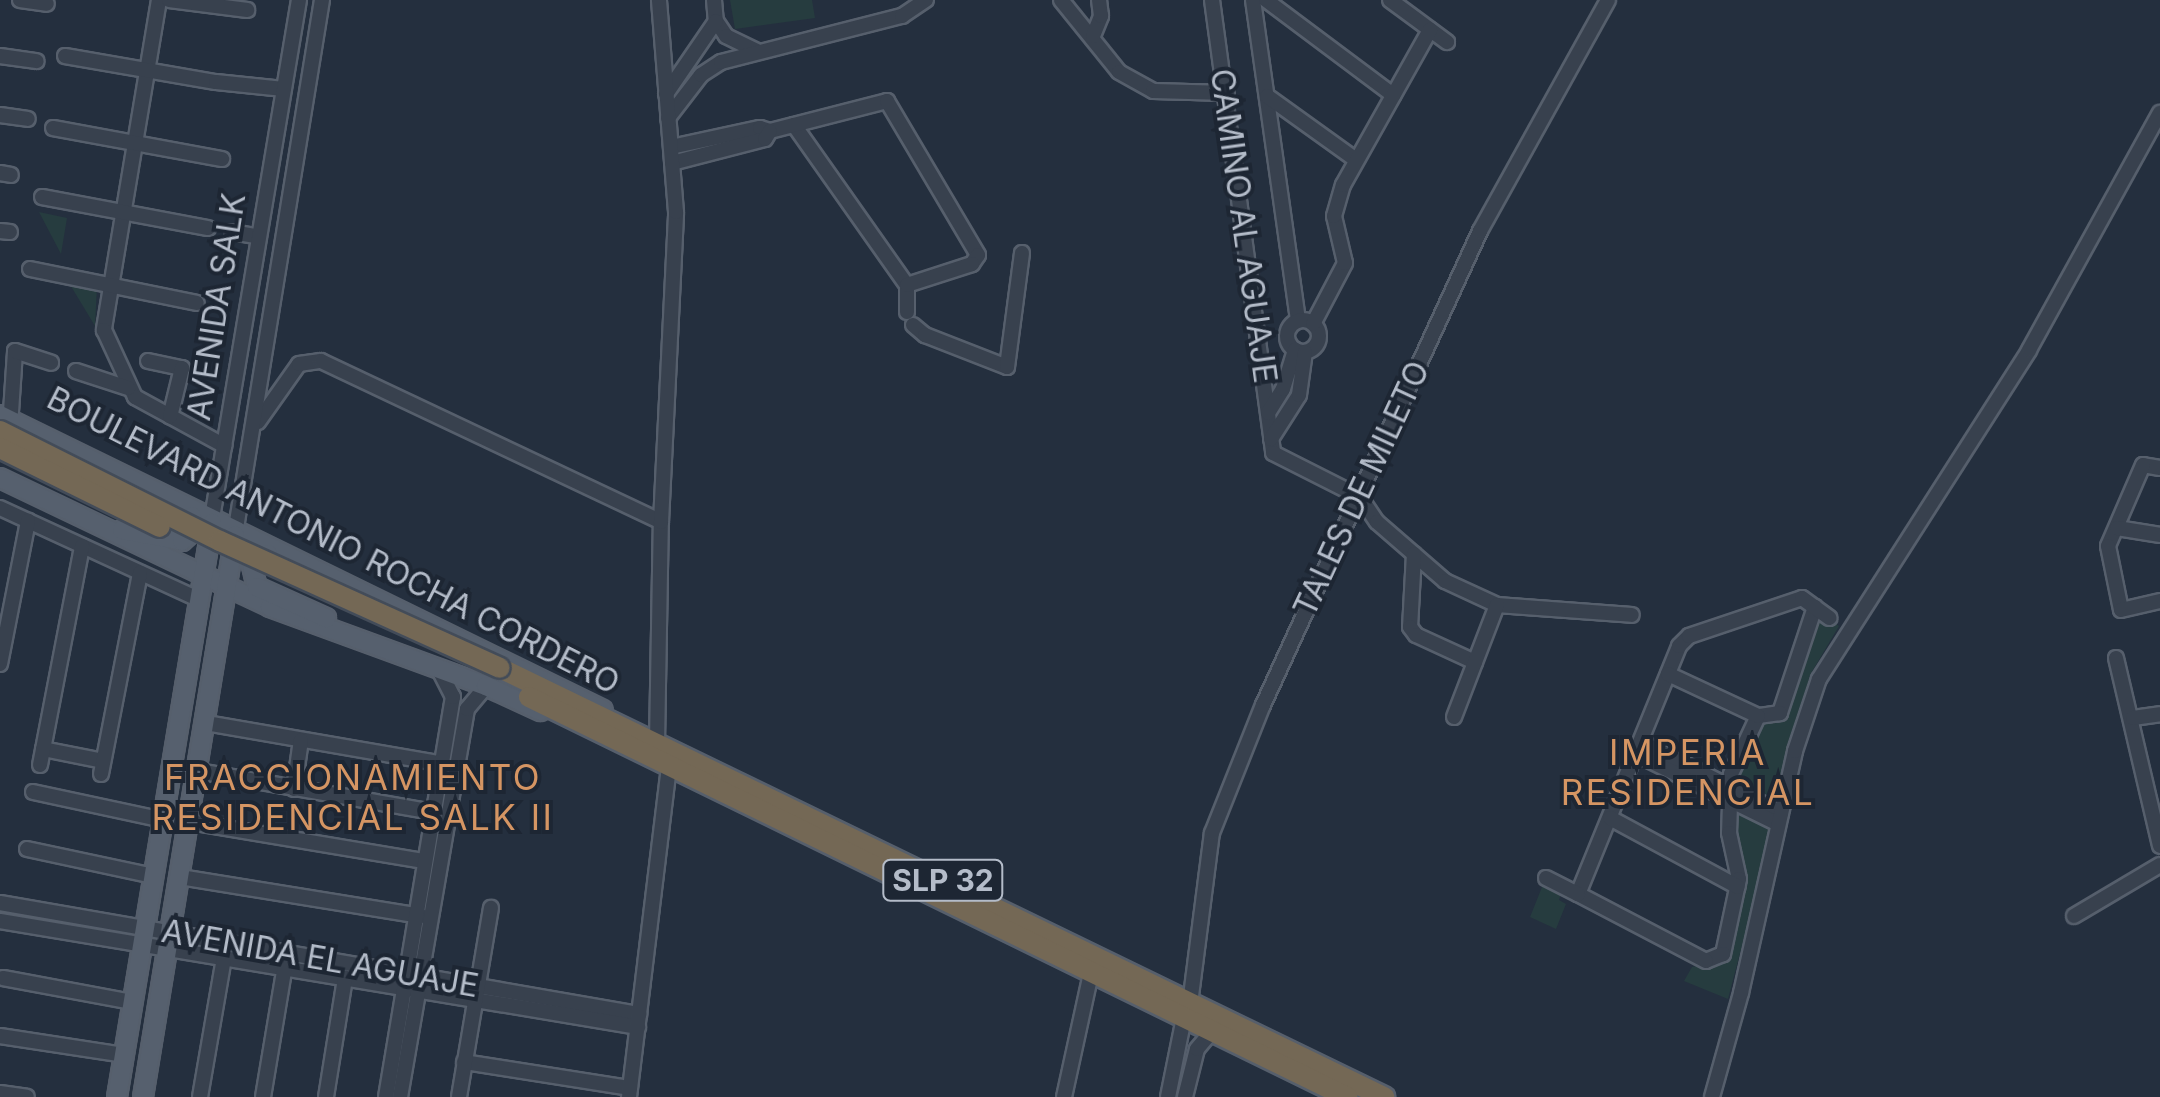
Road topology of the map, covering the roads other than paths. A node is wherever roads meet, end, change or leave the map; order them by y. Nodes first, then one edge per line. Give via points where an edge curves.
1 (20, 0) edge
2 (159, 0) edge
3 (169, 0) edge
4 (299, 0) edge
5 (322, 0) edge
6 (659, 0) edge
7 (714, 0) edge
8 (926, 0) edge
9 (1061, 0) edge
10 (1099, 0) edge
11 (1212, 0) edge
12 (1253, 0) edge
13 (1266, 0) edge
14 (1390, 0) edge
15 (1608, 0) edge
16 (47, 4) dead end
17 (247, 10) dead end
18 (716, 22) junction
19 (1430, 30) junction
20 (726, 36) junction
21 (1092, 36) junction
22 (1447, 42) dead end
23 (759, 52) junction
24 (0, 56) edge
25 (65, 56) dead end
26 (37, 61) dead end
27 (722, 62) junction
28 (147, 71) junction
29 (676, 78) junction
30 (284, 88) junction
31 (690, 88) junction
32 (1227, 93) junction
33 (666, 94) junction
34 (1394, 95) junction
35 (1268, 96) junction
36 (2160, 113) edge
37 (0, 115) edge
38 (668, 118) junction
39 (28, 119) dead end
40 (794, 124) junction
41 (54, 128) dead end
42 (770, 131) junction
43 (135, 143) junction
44 (670, 147) junction
45 (222, 159) dead end
46 (1356, 160) junction
47 (672, 163) junction
48 (42, 197) dead end
49 (124, 214) junction
50 (208, 228) dead end
51 (232, 232) dead end
52 (260, 238) junction
53 (1022, 252) dead end
54 (30, 269) dead end
55 (907, 285) junction
56 (111, 287) junction
57 (197, 303) dead end
58 (1305, 322) junction
59 (1300, 351) junction
60 (148, 361) dead end
61 (51, 363) dead end
62 (76, 371) dead end
63 (128, 388) junction
64 (1283, 389) junction
65 (1299, 395) junction
66 (4, 411) edge
67 (1268, 413) junction
68 (170, 417) junction
69 (253, 430) junction
70 (0, 431) edge
71 (224, 446) junction
72 (1272, 446) junction
73 (0, 448) edge
74 (2160, 468) edge
75 (0, 478) edge
76 (157, 492) junction
77 (1360, 497) junction
78 (176, 501) junction
79 (0, 508) edge
80 (212, 518) junction
81 (28, 521) junction
82 (661, 522) junction
83 (101, 527) junction
84 (236, 528) junction
85 (2116, 528) junction
86 (2160, 534) edge
87 (82, 546) junction
88 (1414, 554) junction
89 (312, 565) junction
90 (140, 573) junction
91 (204, 576) junction
92 (228, 588) junction
93 (200, 600) junction
94 (2160, 601) edge
95 (1497, 605) junction
96 (1815, 607) junction
97 (1632, 615) dead end
98 (1830, 618) dead end
99 (394, 652) junction
100 (2116, 658) dead end
101 (1475, 662) junction
102 (0, 664) edge
103 (439, 670) junction
104 (1668, 674) junction
105 (494, 679) junction
106 (183, 702) junction
107 (208, 714) junction
108 (2160, 714) edge
109 (1758, 716) junction
110 (1454, 717) dead end
111 (2133, 718) junction
112 (632, 738) junction
113 (301, 740) junction
114 (657, 742) junction
115 (1638, 748) junction
116 (443, 764) junction
117 (669, 766) junction
118 (198, 772) junction
119 (294, 789) junction
120 (32, 792) dead end
121 (1730, 794) junction
122 (434, 812) junction
123 (1773, 815) junction
124 (1610, 818) junction
125 (164, 820) junction
126 (190, 822) junction
127 (2160, 846) edge
128 (27, 849) dead end
129 (423, 861) junction
130 (2160, 865) edge
131 (154, 876) junction
132 (180, 878) junction
133 (1546, 878) dead end
134 (1738, 888) junction
135 (1578, 894) junction
136 (0, 902) edge
137 (491, 908) dead end
138 (421, 916) junction
139 (2074, 916) dead end
140 (0, 920) edge
141 (144, 936) junction
142 (170, 939) junction
143 (224, 958) junction
144 (286, 961) junction
145 (1091, 973) junction
146 (3, 978) dead end
147 (345, 978) junction
148 (411, 982) junction
149 (475, 993) junction
150 (133, 1002) junction
151 (1187, 1011) junction
152 (639, 1021) junction
153 (1212, 1031) junction
154 (0, 1036) edge
155 (124, 1055) junction
156 (464, 1062) junction
157 (0, 1093) edge
158 (629, 1093) edge
159 (26, 1097) edge
160 (117, 1097) edge
161 (143, 1097) edge
162 (200, 1097) edge
163 (264, 1097) edge
164 (326, 1097) edge
165 (386, 1097) edge
166 (400, 1097) edge
167 (459, 1097) edge
168 (1064, 1097) edge
169 (1168, 1097) edge
170 (1184, 1097) edge
171 (1347, 1097) edge
172 (1384, 1097) edge
173 (1712, 1097) edge

1 - 16 street
2 - 28 street
3 - 17 street
4 - 30 street, AVENIDA SALK
5 - 69 street, AVENIDA SALK
6 - 33 street
7 - 18 street
8 - 23 street via 902,16
9 - 21 street
10 - 21 street via 1101,16
11 - 32 street, CAMINO AL AGUAJE
12 - 35 street
13 - 34 street
14 - 19 street
15 - 77 street, TALES DE MILETO via 1480,231
18 - 20 street
18 - 29 street
19 - 22 street
19 - 34 street
20 - 23 street
20 - 27 street
21 - 32 street via 1119,72 1152,92
23 - 27 street
24 - 26 street
25 - 28 street
27 - 31 street
28 - 30 street
28 - 43 street
29 - 31 street
29 - 33 street
30 - 52 street, AVENIDA SALK
31 - 38 street
32 - 67 street, CAMINO AL AGUAJE
33 - 38 street
34 - 46 street
35 - 46 street
35 - 58 street
36 - 123 street via 1998,398 1819,679
37 - 39 street
38 - 44 street
40 - 42 street
40 - 55 street
40 - 55 street via 887,101 895,108 978,255 972,264
41 - 43 street
42 - 44 street
42 - 47 street via 765,138
43 - 45 street
43 - 49 street
44 - 47 street
46 - 58 street via 1334,216 1345,263
47 - 82 street via 676,212
48 - 49 street
49 - 50 street
49 - 56 street
51 - 52 street
52 - 71 street, AVENIDA SALK
53 - 55 street via 1007,367 925,335 910,319
54 - 56 street
56 - 57 street
56 - 63 street via 104,330
58 - 59 street via 1287,332
58 - 59 street via 1319,338
59 - 64 street
59 - 65 street
60 - 68 street via 182,368
61 - 66 street via 15,352
62 - 63 street
63 - 68 street
64 - 65 street
64 - 67 street
65 - 72 street
66 - 76 main road
66 - 76 street, BOULEVARD ANTONIO ROCHA CORDERO via 128,470
67 - 72 street, CAMINO AL AGUAJE
68 - 71 street
69 - 82 street via 299,364 321,361
69 - 84 street, AVENIDA SALK
70 - 105 highway, BOULEVARD ANTONIO ROCHA CORDERO / SLP 32, bridge
71 - 80 street, AVENIDA SALK
72 - 77 street
73 - 105 highway, BOULEVARD ANTONIO ROCHA CORDERO / SLP 32, bridge
74 - 85 street via 2143,465
75 - 83 main road
76 - 78 main road, BOULEVARD ANTONIO ROCHA CORDERO
77 - 88 street
77 - 151 street, TALES DE MILETO via 1212,833
78 - 80 main road, BOULEVARD ANTONIO ROCHA CORDERO
78 - 83 main road via 194,517 182,541
79 - 81 street
80 - 84 main road, BOULEVARD ANTONIO ROCHA CORDERO
80 - 91 main road, AVENIDA SALK
81 - 87 street
81 - 102 street
82 - 114 street
83 - 91 main road
84 - 89 main road, BOULEVARD ANTONIO ROCHA CORDERO
84 - 92 main road, AVENIDA SALK
85 - 86 street
85 - 94 street via 2108,546 2121,610
87 - 90 street
87 - 90 street via 42,757 102,768
88 - 95 street via 1445,581
88 - 101 street via 1410,627
89 - 99 main road via 264,555 252,577 262,590
89 - 112 main road, BOULEVARD ANTONIO ROCHA CORDERO via 584,698
90 - 93 street
91 - 92 main road
91 - 93 main road, AVENIDA SALK
92 - 99 main road
92 - 107 main road, AVENIDA SALK
93 - 106 main road, AVENIDA SALK
95 - 97 street
95 - 101 street
96 - 98 street
96 - 104 street via 1802,598 1689,636
96 - 109 street via 1780,713
99 - 103 main road
100 - 111 street
101 - 110 street
103 - 105 main road
103 - 116 street via 452,697
104 - 109 street
104 - 115 street
105 - 112 highway, SLP 32
105 - 138 street via 467,709
106 - 107 main road
106 - 125 main road, AVENIDA SALK
107 - 113 street
107 - 118 main road, AVENIDA SALK
108 - 111 street
109 - 121 street via 1731,774
111 - 127 street
112 - 114 highway, SLP 32
112 - 117 highway, SLP 32
113 - 116 street
113 - 119 street
114 - 151 highway, SLP 32
115 - 121 street
115 - 124 street
116 - 122 street
117 - 145 highway, SLP 32
117 - 152 street
118 - 119 street
118 - 126 main road, AVENIDA SALK
119 - 122 street
120 - 125 street
121 - 123 street
121 - 134 street
122 - 129 street
123 - 173 street via 1742,994
124 - 134 street
124 - 135 street
125 - 131 main road, AVENIDA SALK
126 - 129 street
126 - 132 main road, AVENIDA SALK
128 - 131 street
129 - 138 street
130 - 139 street
131 - 141 main road, AVENIDA SALK
132 - 138 street
132 - 142 main road, AVENIDA SALK
133 - 135 street
134 - 135 street via 1722,954 1706,961
136 - 141 street, AVENIDA EL AGUAJE
137 - 149 street
138 - 148 street
140 - 141 street, AVENIDA EL AGUAJE
141 - 142 street, AVENIDA EL AGUAJE
141 - 150 main road, AVENIDA SALK
142 - 143 street, AVENIDA EL AGUAJE
142 - 144 street, AVENIDA EL AGUAJE
142 - 161 main road, AVENIDA SALK
143 - 144 street, AVENIDA EL AGUAJE
143 - 162 street
144 - 147 street, AVENIDA EL AGUAJE
144 - 148 street, AVENIDA EL AGUAJE
144 - 163 street
145 - 151 highway, SLP 32
145 - 168 street
146 - 150 street
147 - 148 street, AVENIDA EL AGUAJE
147 - 164 street
148 - 149 street, AVENIDA EL AGUAJE
148 - 165 street
148 - 166 street
149 - 152 street, AVENIDA EL AGUAJE
149 - 156 street
150 - 155 main road, AVENIDA SALK
151 - 153 highway, SLP 32
151 - 169 street, TALES DE MILETO
151 - 172 highway, SLP 32
152 - 158 street
153 - 170 street via 1197,1049
153 - 171 highway, SLP 32
154 - 155 street
155 - 160 main road, AVENIDA SALK
156 - 158 street
156 - 167 street
157 - 159 street

